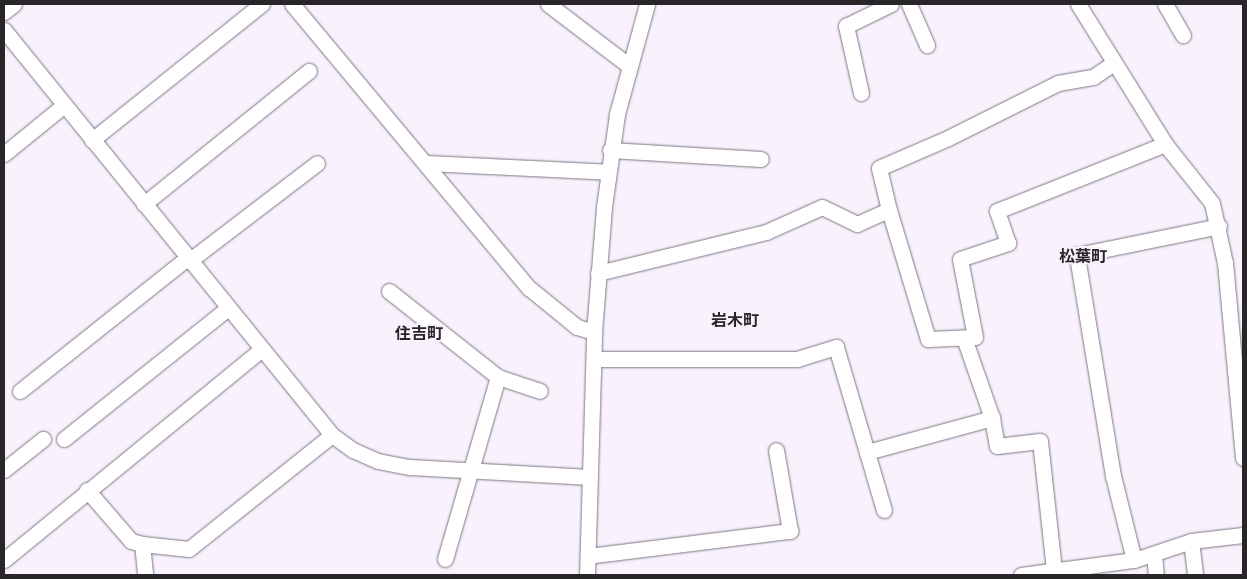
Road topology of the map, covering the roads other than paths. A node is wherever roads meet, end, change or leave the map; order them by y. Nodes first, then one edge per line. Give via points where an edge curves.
1 (14, 4) edge
2 (262, 4) edge
3 (292, 4) edge
4 (548, 4) edge
5 (646, 4) edge
6 (891, 4) edge
7 (909, 4) edge
8 (1078, 4) edge
9 (1165, 4) edge
10 (4, 12) edge
11 (4, 30) edge
12 (1184, 35) dead end
13 (926, 45) dead end
14 (1114, 63) junction
15 (628, 65) junction
16 (310, 71) dead end
17 (861, 93) dead end
18 (64, 105) junction
19 (92, 140) junction
20 (1165, 144) junction
21 (610, 150) junction
22 (4, 154) edge
23 (761, 158) dead end
24 (317, 163) dead end
25 (427, 164) junction
26 (608, 172) junction
27 (144, 204) junction
28 (889, 210) junction
29 (1219, 226) junction
30 (188, 259) junction
31 (598, 273) junction
32 (389, 291) dead end
33 (228, 308) junction
34 (594, 332) junction
35 (964, 338) junction
36 (261, 350) junction
37 (594, 359) junction
38 (498, 377) junction
39 (540, 391) dead end
40 (20, 392) dead end
41 (992, 418) junction
42 (332, 434) junction
43 (43, 439) dead end
44 (64, 439) dead end
45 (776, 450) dead end
46 (866, 452) junction
47 (1243, 458) edge
48 (4, 470) edge
49 (470, 470) junction
50 (590, 477) junction
51 (87, 490) junction
52 (884, 510) dead end
53 (1243, 535) edge
54 (1191, 541) junction
55 (142, 544) junction
56 (1154, 554) junction
57 (588, 556) junction
58 (445, 559) dead end
59 (4, 560) edge
60 (1134, 560) junction
61 (1054, 569) junction
62 (1075, 571) edge
63 (145, 575) edge
64 (587, 575) edge
65 (1021, 575) edge
66 (1156, 575) edge
67 (1195, 575) edge

1 - 10 street
2 - 19 street
3 - 25 street
4 - 15 street
5 - 15 street
6 - 17 street via 846,26
7 - 13 street
8 - 14 street
9 - 12 street
11 - 18 street
14 - 20 street
14 - 28 street via 1093,77 1058,83 879,168
15 - 21 street
16 - 27 street
18 - 19 street
18 - 22 street
19 - 27 street
20 - 29 street via 1212,203
20 - 35 street via 997,211 1008,243 960,259 976,337
21 - 23 street
21 - 26 street
24 - 30 street
25 - 26 street
25 - 34 street via 529,288 577,327
26 - 31 street
27 - 30 street
28 - 31 street via 857,224 822,207 766,232
28 - 35 street via 928,339
29 - 47 street
29 - 60 street via 1077,255 1113,476
30 - 33 street
30 - 40 street
31 - 34 street
32 - 38 street
33 - 36 street
33 - 44 street
34 - 37 street
35 - 41 street
36 - 42 street
36 - 51 street
37 - 46 street via 797,359 836,347
37 - 50 street
38 - 39 street
38 - 49 street
41 - 46 street
41 - 61 street via 997,446 1040,441
42 - 49 street via 353,450 378,461
42 - 55 street via 189,549
43 - 48 street
45 - 57 street via 790,531
46 - 52 street
49 - 50 street
49 - 58 street
50 - 57 street
51 - 55 street via 130,541
51 - 59 street
53 - 54 street
54 - 56 street
54 - 67 street
55 - 63 street
56 - 60 street
56 - 66 street
57 - 64 street
60 - 62 street
61 - 62 street
61 - 65 street

